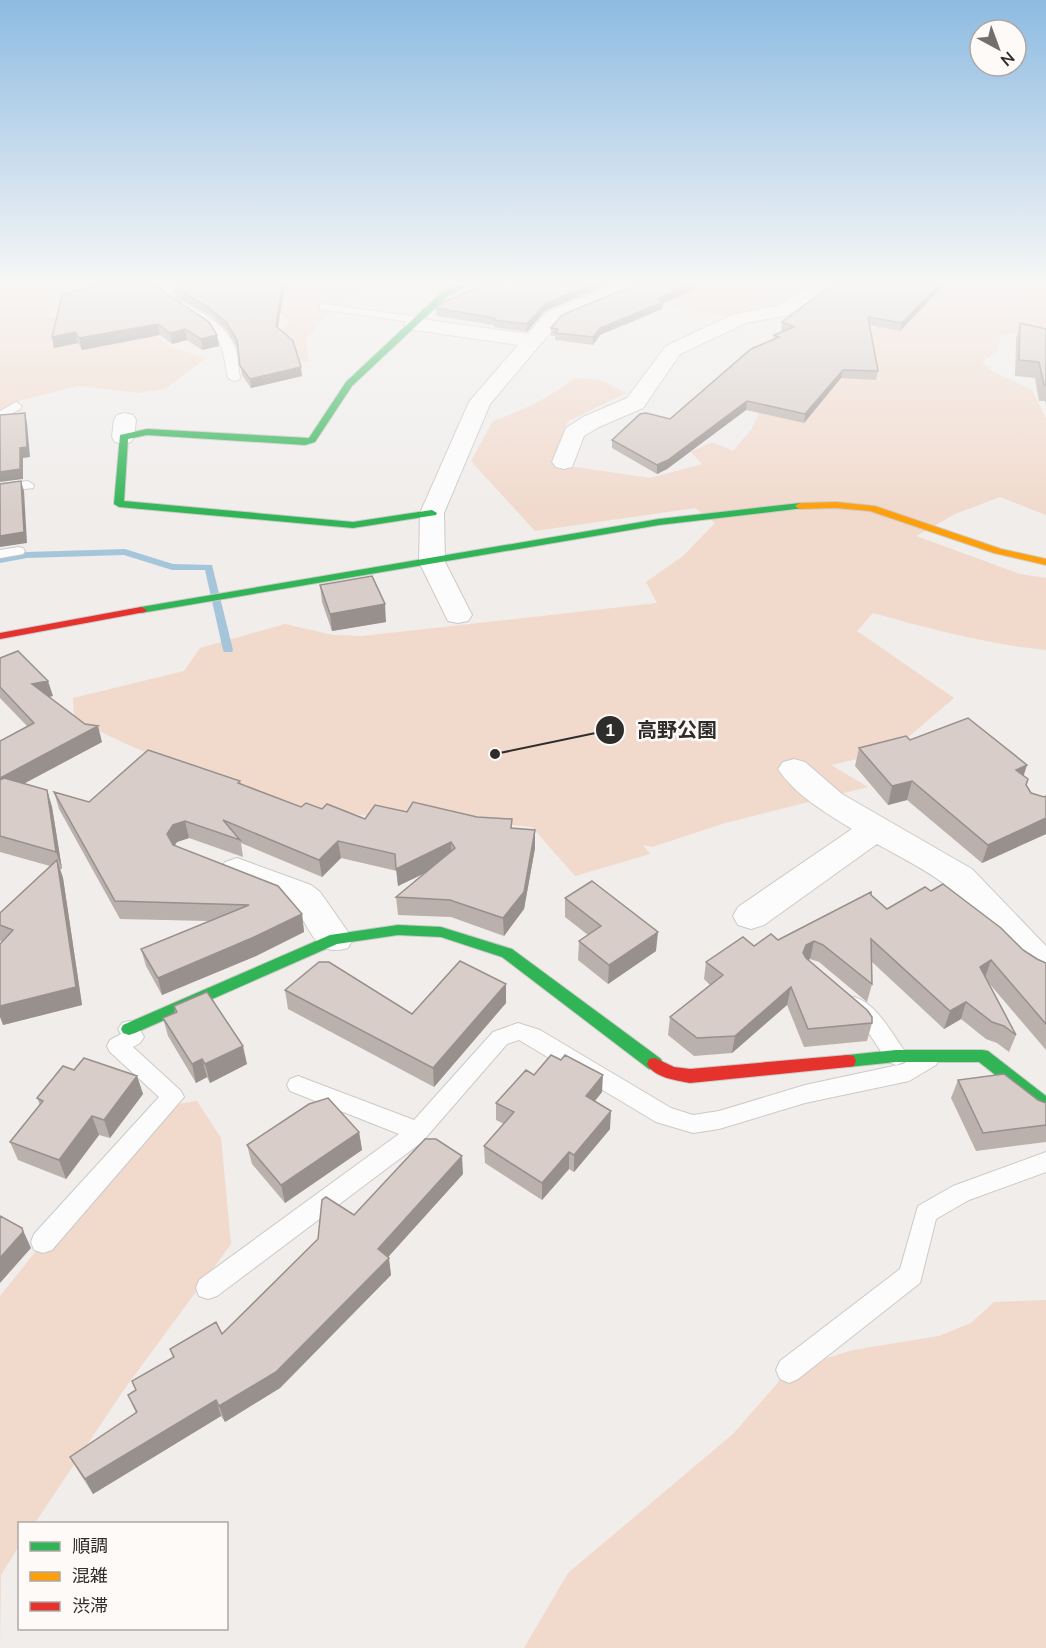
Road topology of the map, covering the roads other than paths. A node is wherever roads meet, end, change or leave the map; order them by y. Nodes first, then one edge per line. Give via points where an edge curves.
1 (231, 360) edge
2 (375, 360) edge
3 (517, 360) edge
4 (665, 360) edge
5 (234, 378) dead end
6 (16, 406) dead end
7 (0, 417) edge
8 (564, 462) dead end
9 (28, 485) dead end
10 (0, 488) edge
11 (432, 513) junction
12 (18, 551) dead end
13 (0, 554) edge
14 (432, 562) junction
15 (1046, 562) edge
16 (458, 615) dead end
17 (0, 636) edge
18 (794, 769) dead end
19 (876, 829) junction
20 (212, 860) edge
21 (751, 916) dead end
22 (335, 939) junction
23 (1046, 967) edge
24 (837, 991) edge
25 (129, 1029) joint
26 (896, 1056) junction
27 (932, 1056) junction
28 (298, 1085) dead end
29 (1046, 1105) edge
30 (417, 1131) junction
31 (1046, 1162) edge
32 (43, 1242) dead end
33 (208, 1288) dead end
34 (789, 1370) dead end

1 - 5 lane
2 - 11 street via 349,384 312,440 124,428 119,504 353,525
3 - 11 street via 480,402
4 - 8 street via 635,403 574,433
6 - 7 lane
9 - 10 lane
11 - 14 street
12 - 13 lane
14 - 15 street via 666,520 836,505 871,508
14 - 16 street
14 - 17 street
18 - 19 street via 831,802
19 - 21 street
19 - 23 street via 960,878
20 - 22 street via 298,894
22 - 25 street
22 - 26 street via 398,930 441,932 507,953 642,1056 671,1073 690,1076
24 - 26 lane via 871,1020
25 - 32 lane via 133,1037 118,1046 173,1097
26 - 27 street
27 - 29 street via 982,1056
27 - 30 lane via 909,1071 693,1124 664,1115 533,1036 518,1031 500,1038
28 - 30 lane
30 - 33 lane
31 - 34 lane via 961,1192 926,1213 911,1275

